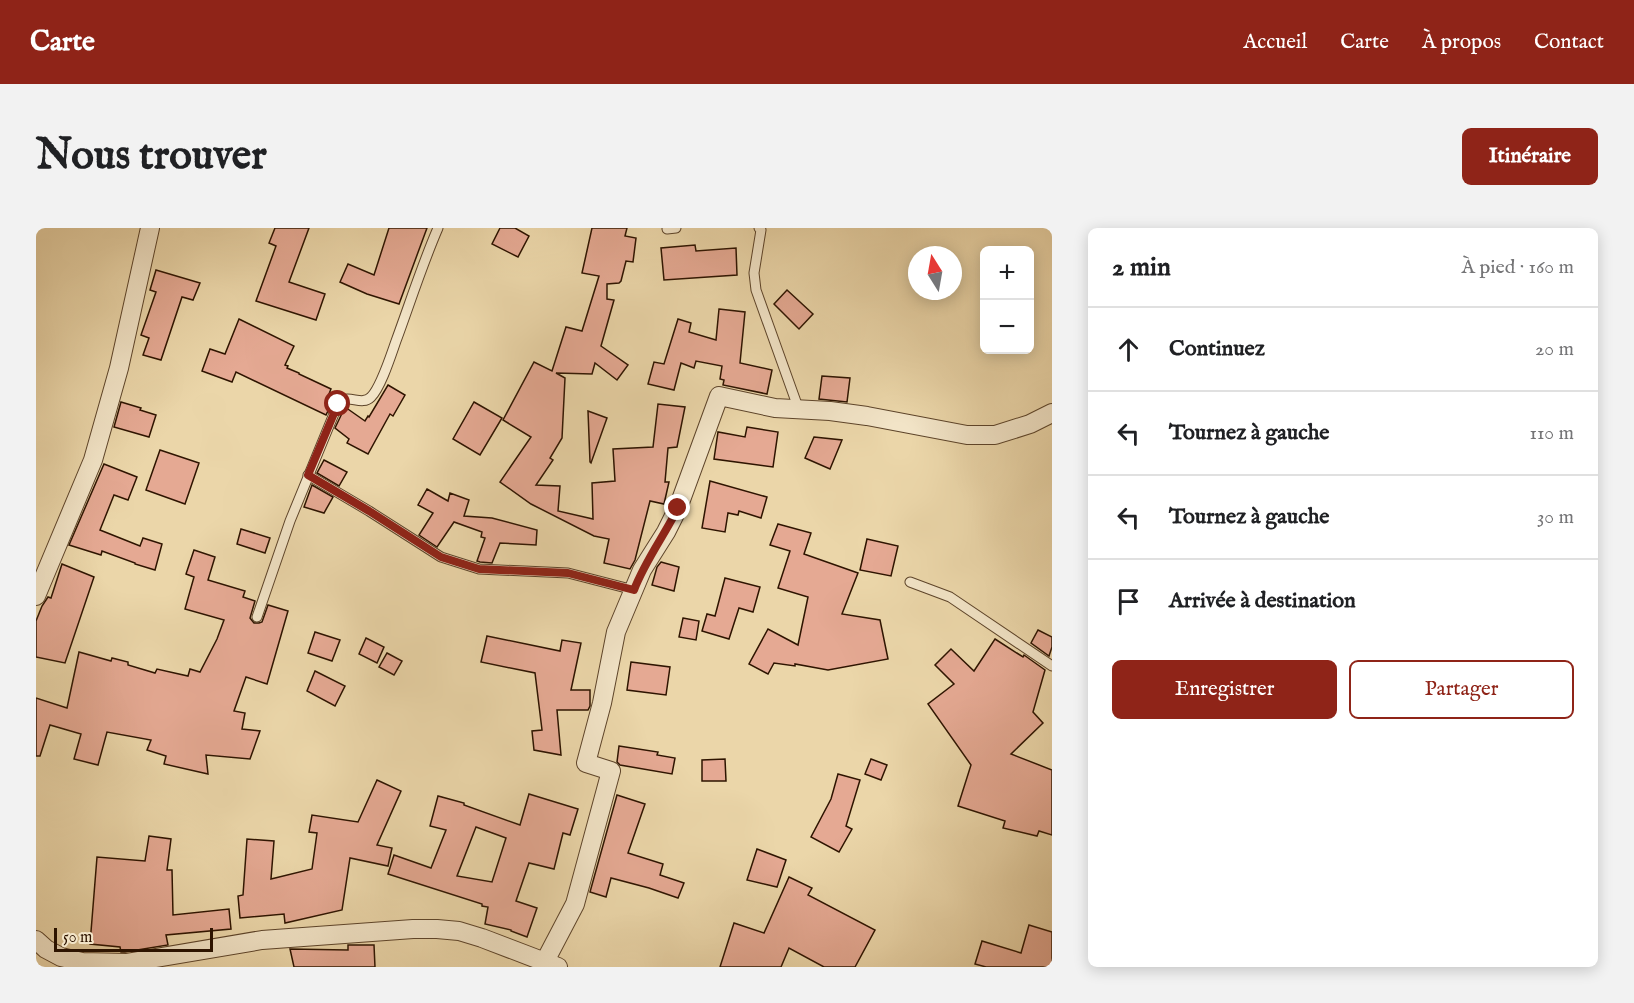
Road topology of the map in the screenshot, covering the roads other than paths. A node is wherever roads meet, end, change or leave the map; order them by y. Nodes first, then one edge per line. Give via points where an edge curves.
1 (150, 228) edge
2 (438, 228) edge
3 (759, 228) edge
4 (799, 410) junction
5 (1052, 413) edge
6 (308, 475) junction
7 (910, 582) dead end
8 (634, 590) junction
9 (36, 596) edge
10 (257, 617) dead end
11 (1052, 666) edge
12 (36, 940) edge
13 (549, 965) edge

1 - 9 street via 119,368 93,460
2 - 6 lane via 373,395 362,401 341,399
3 - 4 lane via 756,290
4 - 5 street via 867,416 967,435 995,435
4 - 8 street via 719,396 678,508
6 - 8 lane via 441,557 479,569 568,573
6 - 10 lane
7 - 11 lane via 950,597
8 - 13 street via 616,632 586,763 611,771 575,904
12 - 13 street via 61,957 82,962 126,963 262,940 437,929 482,938

